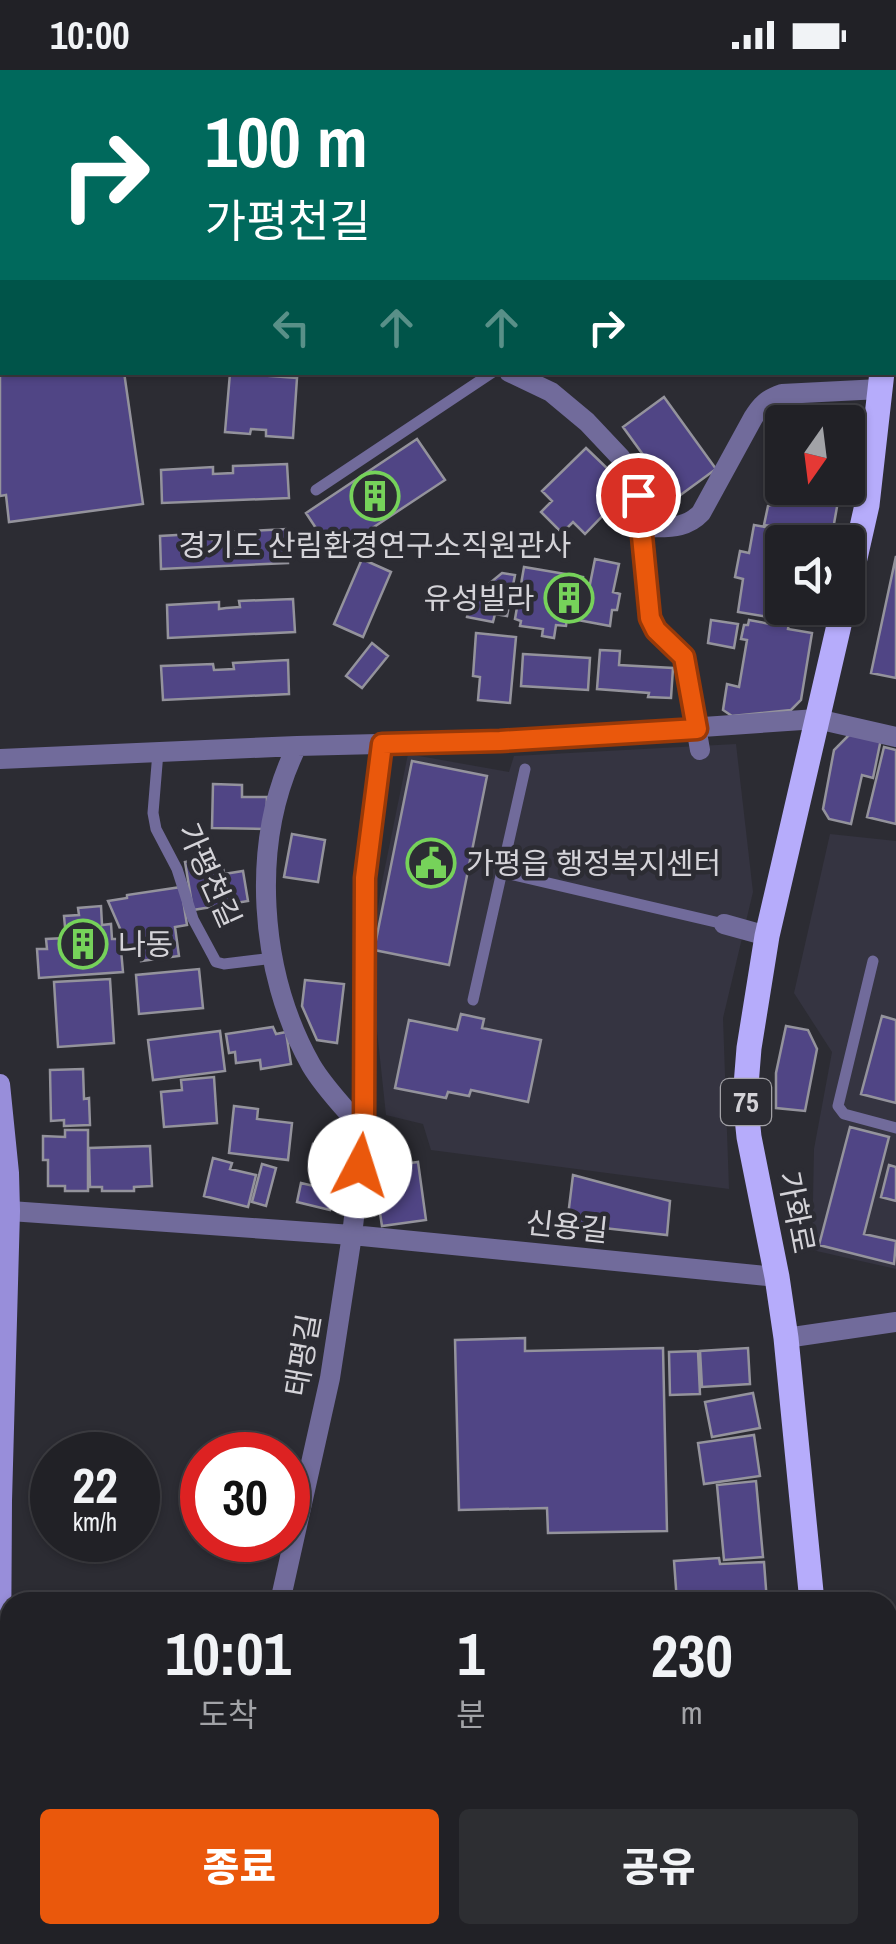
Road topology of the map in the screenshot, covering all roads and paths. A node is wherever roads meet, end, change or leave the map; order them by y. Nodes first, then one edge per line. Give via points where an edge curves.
1 (488, 375) edge
2 (515, 375) edge
3 (881, 381) edge
4 (316, 490) dead end
5 (863, 525) edge
6 (641, 528) junction
7 (839, 625) edge
8 (817, 719) junction
9 (697, 729) junction
10 (896, 737) edge
11 (382, 744) junction
12 (297, 746) junction
13 (700, 750) dead end
14 (158, 752) junction
15 (0, 759) edge
16 (525, 769) dead end
17 (501, 872) junction
18 (724, 924) joint
19 (767, 936) junction
20 (275, 960) junction
21 (873, 961) dead end
22 (473, 1000) dead end
23 (0, 1084) edge
24 (896, 1128) edge
25 (364, 1131) junction
26 (10, 1211) junction
27 (352, 1235) junction
28 (777, 1277) junction
29 (896, 1322) edge
30 (786, 1338) junction
31 (2, 1592) edge
32 (282, 1592) edge
33 (811, 1592) edge

1 - 4 lane
2 - 6 street via 550,392 620,457 632,474
3 - 5 main road
3 - 6 street via 769,398 695,519
6 - 9 street via 650,618 684,657
7 - 8 main road, 가화로 / 75
8 - 9 street
8 - 10 street
8 - 19 main road, 가화로 / 75
9 - 11 street
9 - 13 street
11 - 12 street
11 - 25 street via 365,878
12 - 14 street
12 - 20 street, 가평천길 via 270,838 266,890
14 - 15 street
14 - 20 lane, 가평천길 via 156,830 216,962
16 - 17 lane
17 - 18 lane
17 - 22 lane
18 - 19 street
19 - 28 main road, 가화로 / 75 via 745,1098
20 - 25 street via 311,1064
21 - 24 lane via 838,1106 844,1114
23 - 26 street
25 - 27 street
26 - 27 street, 신용길
26 - 31 street
27 - 28 street, 신용길
27 - 32 street, 태평길 via 330,1378
28 - 30 main road, 가화로 / 75
29 - 30 street
30 - 33 main road, 가화로 / 75

